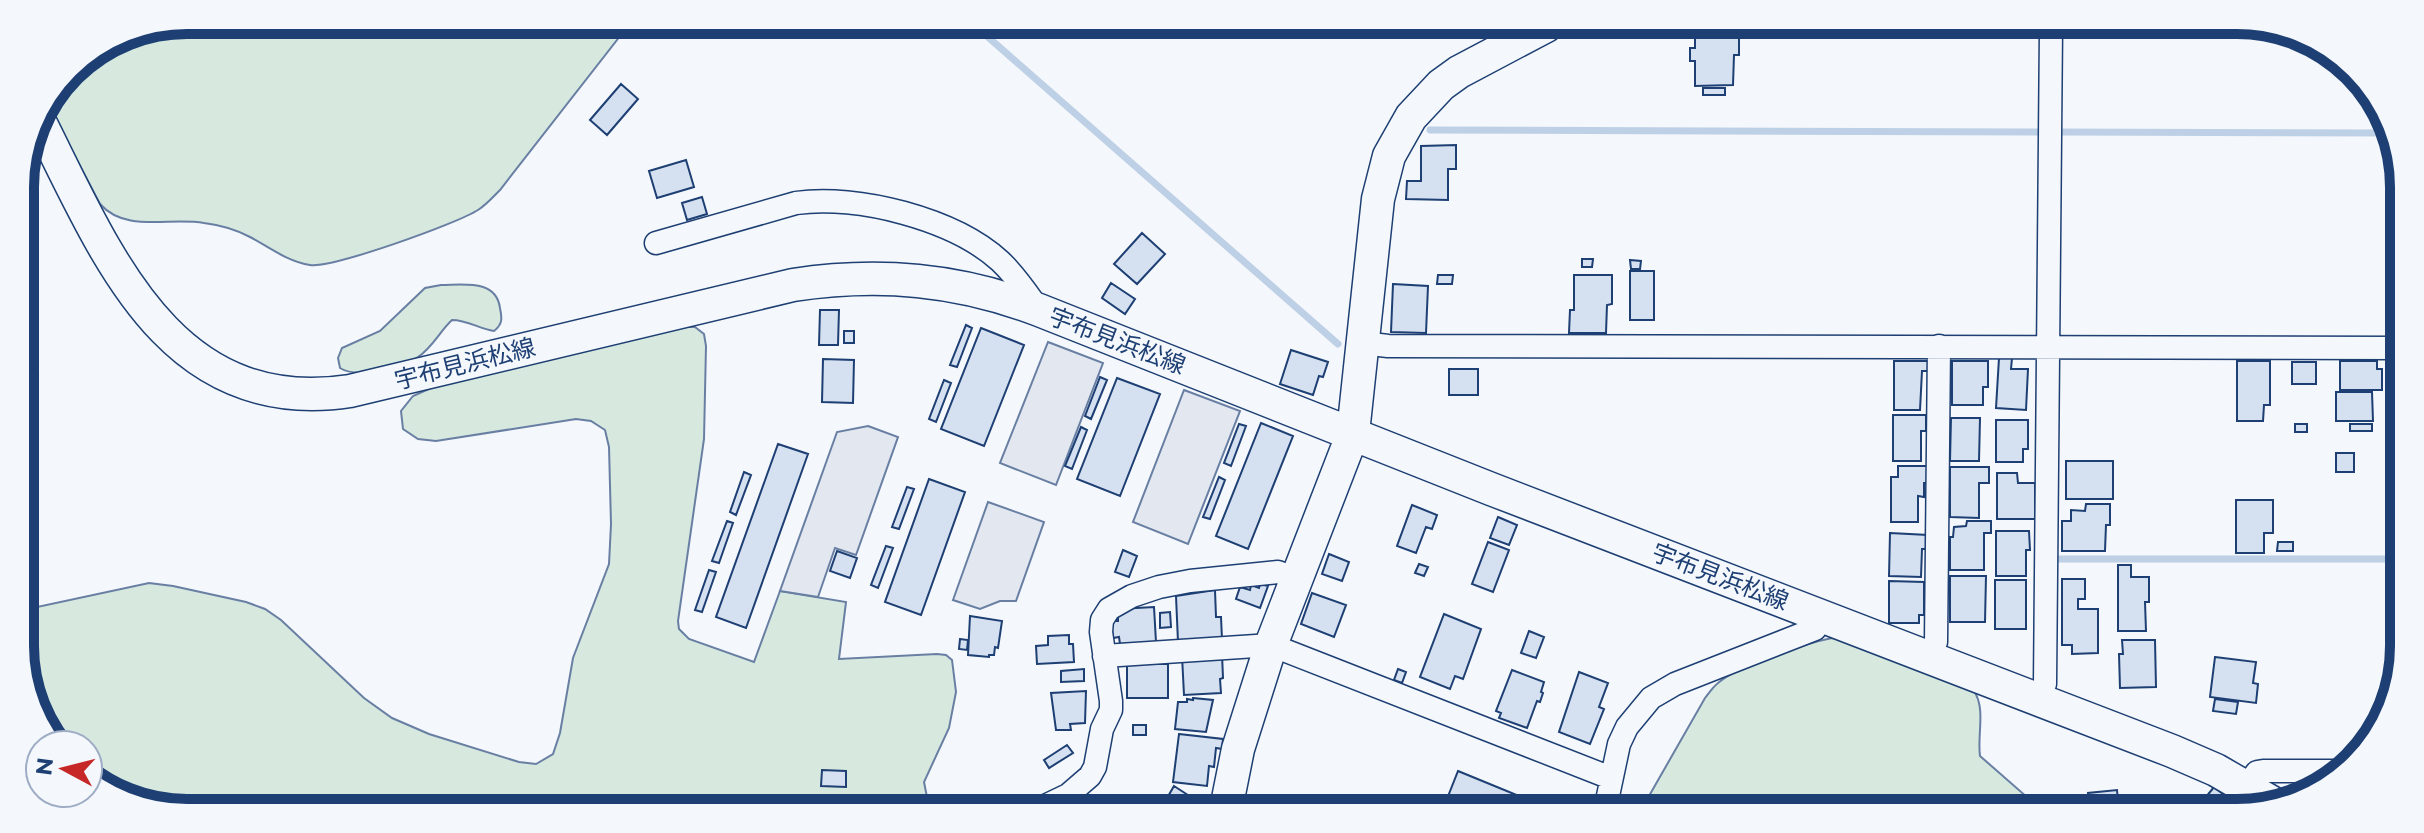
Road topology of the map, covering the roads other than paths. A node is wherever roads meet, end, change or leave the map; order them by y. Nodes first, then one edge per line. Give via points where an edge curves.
1 (1531, 34) edge
2 (2051, 34) edge
3 (45, 131) edge
4 (656, 243) dead end
5 (1039, 310) junction
6 (1362, 343) junction
7 (1939, 346) junction
8 (2048, 346) junction
9 (2390, 348) edge
10 (1353, 433) junction
11 (1295, 578) junction
12 (1821, 615) junction
13 (1271, 645) junction
14 (1104, 656) junction
15 (1930, 658) junction
16 (2039, 699) junction
17 (2325, 771) edge
18 (1611, 778) junction
19 (2260, 795) edge
20 (1060, 799) edge
21 (1228, 799) edge
22 (1607, 799) edge

1 - 6 main road via 1441,85 1398,136 1378,199
2 - 8 street
3 - 5 main road, 宇布見浜松線 via 113,260 159,325 207,367 266,391 308,396 350,391 825,280 921,280 982,291
4 - 5 street via 796,203 856,202 944,228 982,247 1014,275
5 - 10 main road, 宇布見浜松線
6 - 7 street
6 - 10 main road
7 - 8 street
7 - 15 street via 1936,642
8 - 9 street
8 - 16 street via 2045,684
10 - 11 main road
10 - 12 main road, 宇布見浜松線
11 - 13 main road
11 - 14 street via 1278,572 1190,581 1132,596 1103,618
12 - 15 main road, 宇布見浜松線
12 - 18 street via 1815,629 1651,698 1627,727
13 - 14 street
13 - 18 street
13 - 21 main road
14 - 20 street via 1111,710 1095,767
15 - 16 main road, 宇布見浜松線
16 - 19 main road, 宇布見浜松線 via 2194,759
17 - 19 street via 2257,772
18 - 22 street

